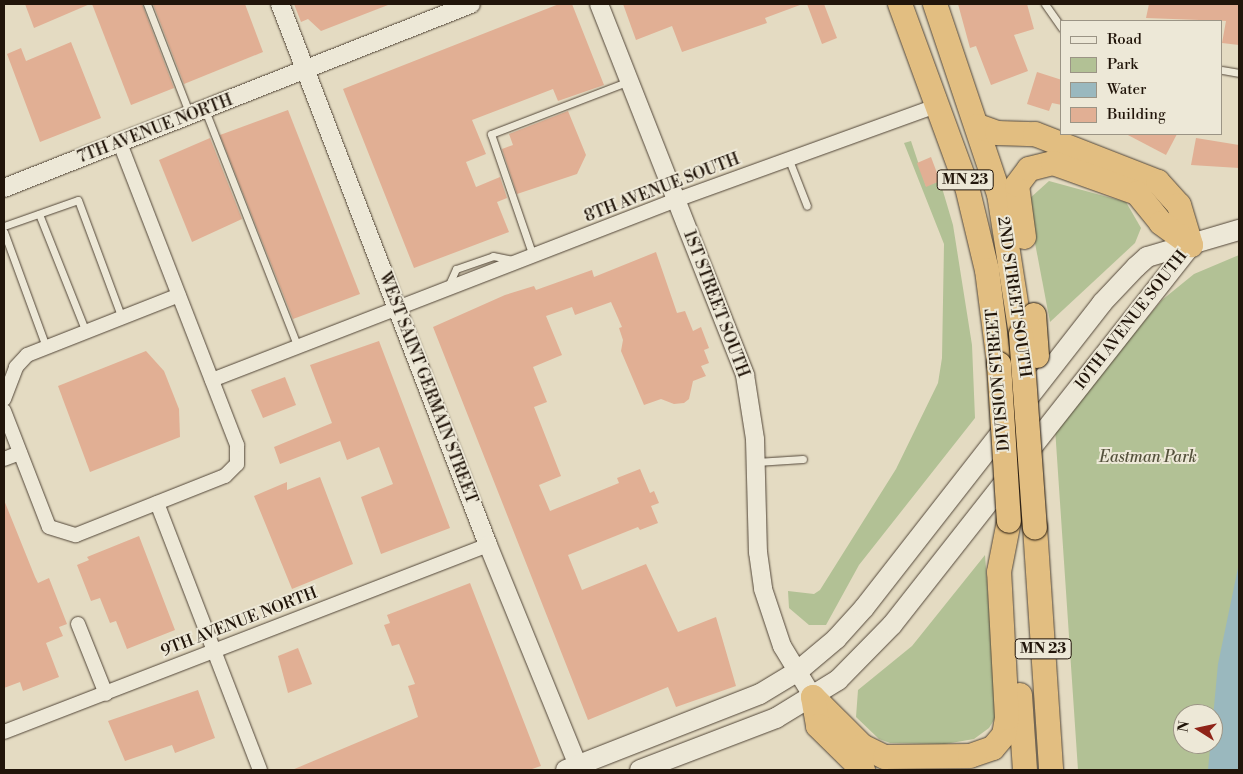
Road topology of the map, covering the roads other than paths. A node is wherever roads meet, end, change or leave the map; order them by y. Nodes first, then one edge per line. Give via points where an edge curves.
1 (147, 4) edge
2 (280, 4) edge
3 (471, 4) edge
4 (599, 4) edge
5 (900, 4) edge
6 (935, 4) edge
7 (1045, 4) edge
8 (1060, 25) edge
9 (307, 70) junction
10 (1223, 70) edge
11 (1239, 73) edge
12 (630, 81) junction
13 (939, 105) junction
14 (197, 112) junction
15 (978, 126) junction
16 (120, 143) junction
17 (789, 160) junction
18 (4, 188) edge
19 (676, 200) junction
20 (807, 206) dead end
21 (39, 214) junction
22 (4, 226) edge
23 (1239, 230) edge
24 (4, 232) edge
25 (1191, 245) junction
26 (533, 256) junction
27 (180, 295) junction
28 (400, 308) junction
29 (122, 318) junction
30 (1027, 324) junction
31 (86, 332) junction
32 (298, 347) junction
33 (46, 348) junction
34 (212, 380) junction
35 (4, 399) edge
36 (4, 411) edge
37 (1028, 421) joint
38 (20, 453) junction
39 (4, 459) edge
40 (803, 459) dead end
41 (756, 462) junction
42 (157, 503) junction
43 (488, 545) junction
44 (1005, 565) junction
45 (78, 624) dead end
46 (214, 651) junction
47 (798, 671) junction
48 (106, 694) junction
49 (813, 697) junction
50 (4, 732) edge
51 (575, 769) edge
52 (260, 770) edge
53 (640, 770) edge
54 (863, 770) edge
55 (1025, 770) edge
56 (1051, 770) edge

1 - 14 lane
2 - 9 street, WEST SAINT GERMAIN STREET
3 - 9 street, 7TH AVENUE NORTH
4 - 12 street, 1ST STREET SOUTH
5 - 13 highway, DIVISION STREET / MN 23
6 - 15 highway, 2ND STREET SOUTH / MN 23
7 - 8 lane
9 - 14 street, 7TH AVENUE NORTH
9 - 28 street, WEST SAINT GERMAIN STREET
10 - 11 lane
12 - 19 street, 1ST STREET SOUTH
12 - 26 lane via 491,134
13 - 17 street, 8TH AVENUE SOUTH
13 - 44 highway, DIVISION STREET / MN 23, bridge via 980,235 999,364 1008,522
14 - 16 street, 7TH AVENUE NORTH
14 - 32 lane
15 - 25 highway via 997,133 1035,134 1158,182 1179,205
15 - 30 highway, 2ND STREET SOUTH / MN 23 via 1001,203
16 - 18 street, 7TH AVENUE NORTH
16 - 27 street
17 - 19 street, 8TH AVENUE SOUTH
17 - 20 lane
19 - 26 street, 8TH AVENUE SOUTH
19 - 41 street, 1ST STREET SOUTH via 745,375
21 - 22 lane
21 - 29 lane via 78,200
21 - 31 lane
23 - 25 main road
24 - 33 lane
25 - 30 highway via 1162,223 1136,193 1063,166 1040,163 1029,169 1017,185
25 - 47 main road, 10TH AVENUE SOUTH via 1147,257 1102,303 864,608 836,639
25 - 49 main road, 10TH AVENUE SOUTH via 892,625 838,680
26 - 28 street, 8TH AVENUE SOUTH
27 - 29 street
27 - 34 street
28 - 32 street, 8TH AVENUE SOUTH
28 - 43 street, WEST SAINT GERMAIN STREET
29 - 31 street
30 - 37 highway, 2ND STREET SOUTH / MN 23, bridge
31 - 33 street
32 - 34 street, 8TH AVENUE SOUTH
33 - 35 street via 27,355 16,367
34 - 42 street via 237,445 238,464 225,476
36 - 38 street
37 - 56 highway, DIVISION STREET / MN 23, bridge
38 - 39 street
38 - 42 street via 49,527 76,535
40 - 41 lane
41 - 47 street, 1ST STREET SOUTH via 758,552 764,589 773,624
42 - 46 street
43 - 46 street, 9TH AVENUE NORTH
43 - 51 street, WEST SAINT GERMAIN STREET
44 - 49 highway via 1007,718 1004,735 993,748 970,756 885,757 862,746
44 - 55 highway, DIVISION STREET / MN 23
45 - 48 street
46 - 48 street, 9TH AVENUE NORTH
46 - 52 street
47 - 49 street, 1ST STREET SOUTH
47 - 51 main road, 10TH AVENUE SOUTH via 760,694
48 - 50 street, 9TH AVENUE NORTH
49 - 53 main road, 10TH AVENUE SOUTH via 776,718
49 - 54 highway via 818,726

